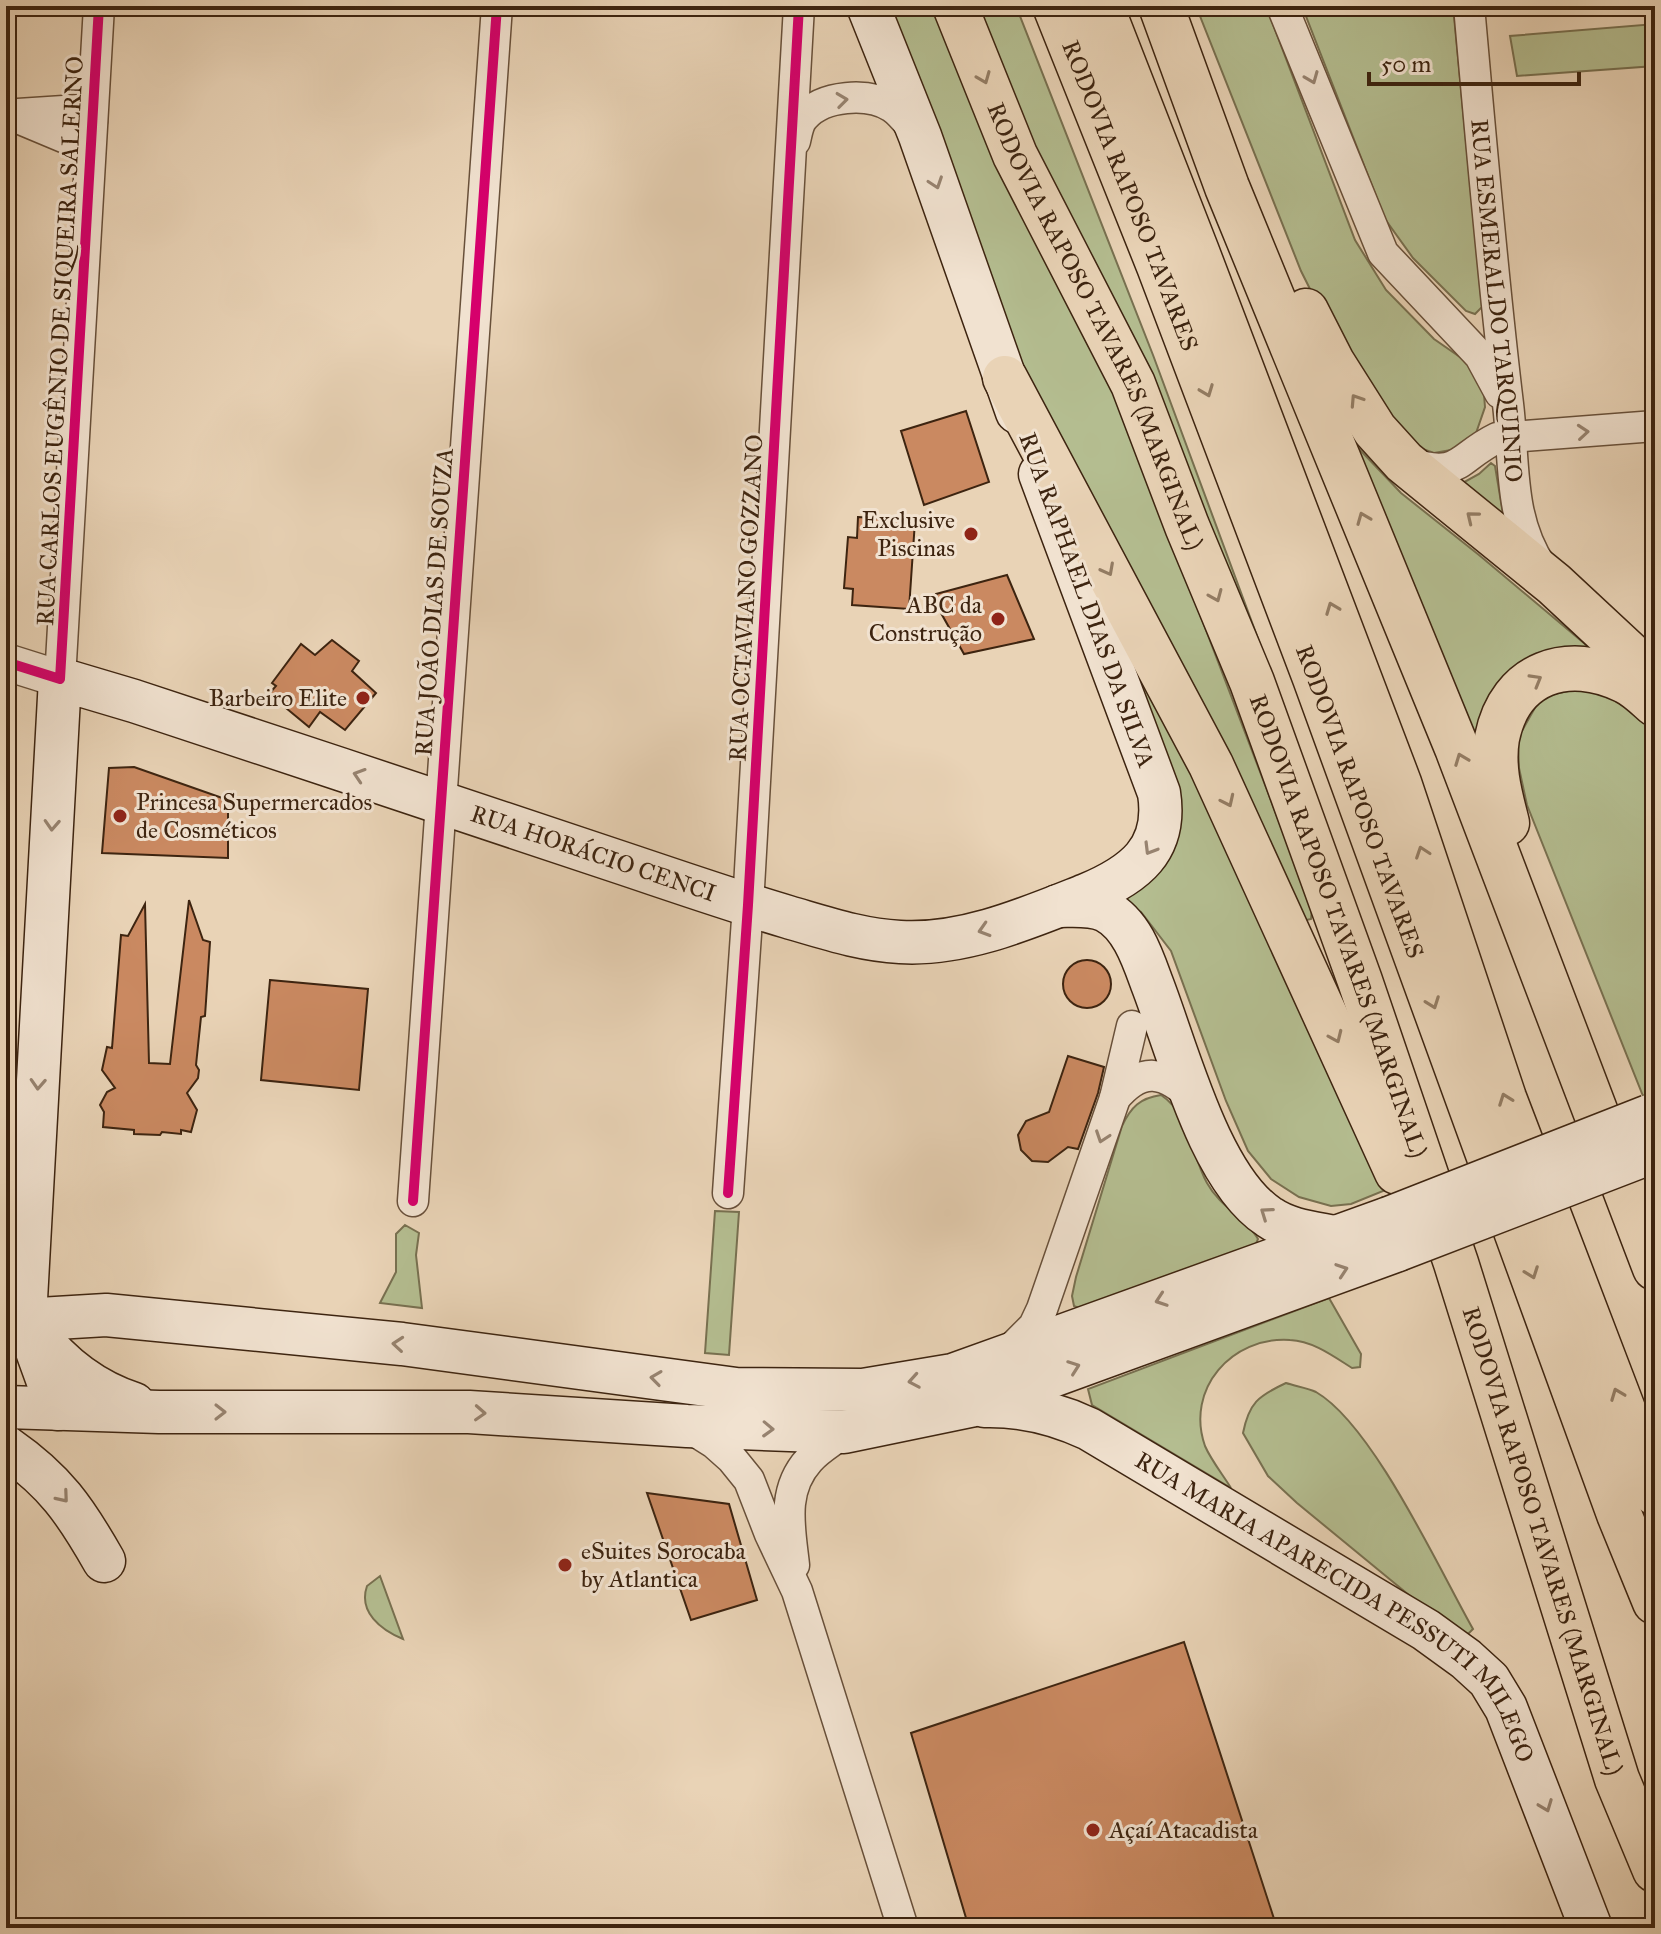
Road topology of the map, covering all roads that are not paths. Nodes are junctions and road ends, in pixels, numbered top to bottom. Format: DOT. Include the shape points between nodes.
graph roads {
  1 [pos="99,6"];
  2 [pos="497,6"];
  3 [pos="799,6"];
  4 [pos="868,6"];
  5 [pos="955,6"];
  6 [pos="1055,6"];
  7 [pos="1101,6"];
  8 [pos="1161,6"];
  9 [pos="1168,6"];
  10 [pos="1282,6"];
  11 [pos="1469,6"];
  12 [pos="9,114"];
  13 [pos="91,127"];
  14 [pos="920,136"];
  15 [pos="793,150"];
  16 [pos="1497,316"];
  17 [pos="1444,320"];
  18 [pos="1005,378"];
  19 [pos="1655,426"];
  20 [pos="1512,437"];
  21 [pos="1404,462"];
  22 [pos="1554,584"];
  23 [pos="6,662"];
  24 [pos="1655,678"];
  25 [pos="60,679"];
  26 [pos="134,701"];
  27 [pos="1655,704"];
  28 [pos="56,747"];
  29 [pos="439,801"];
  30 [pos="748,905"];
  31 [pos="1058,906"];
  32 [pos="1558,1015"];
  33 [pos="1132,1026"];
  34 [pos="1134,1068"];
  35 [pos="1585,1087"];
  36 [pos="1193,1098"];
  37 [pos="1653,1127"];
  38 [pos="728,1193"];
  39 [pos="413,1201"];
  40 [pos="1394,1234"];
  41 [pos="1655,1235"];
  42 [pos="1339,1238"];
  43 [pos="1655,1268"];
  44 [pos="1238,1290"];
  45 [pos="15,1319"];
  46 [pos="1005,1354"];
  47 [pos="1497,1398"];
  48 [pos="970,1406"];
  49 [pos="6,1407"];
  50 [pos="58,1409"];
  51 [pos="159,1412"];
  52 [pos="687,1426"];
  53 [pos="844,1432"];
  54 [pos="6,1447"];
  55 [pos="1637,1503"];
  56 [pos="104,1561"];
  57 [pos="797,1591"];
  58 [pos="1655,1602"];
  59 [pos="1655,1636"];
  60 [pos="1655,1870"];
  61 [pos="903,1928"];
  62 [pos="1591,1928"];
  1 -- 13 [label="street, RUA CARLOS EUGÊNIO DE SIQUEIRA SALERNO"];
  2 -- 29 [label="street, RUA JOÃO DIAS DE SOUZA"];
  3 -- 15 [label="street, RUA OCTAVIANO GOZZANO"];
  4 -- 14 [label="main road, RUA RAPHAEL DIAS DA SILVA"];
  5 -- 47 [label="highway, RODOVIA RAPOSO TAVARES (MARGINAL), one-way" via="1015,155 1133,384 1252,682 1360,981"];
  6 -- 55 [label="highway, RODOVIA RAPOSO TAVARES, one-way"];
  55 -- 7 [label="highway, RODOVIA RAPOSO TAVARES, one-way" via="1399,783"];
  32 -- 8 [label="highway, one-way" via="1457,748 1227,187"];
  21 -- 9 [label="highway, one-way" via="1375,430 1317,334"];
  10 -- 17 [label="street, one-way" via="1383,253"];
  11 -- 16 [label="street, RUA ESMERALDO TARQUINIO"];
  12 -- 13 [label="street" via="68,139"];
  13 -- 25 [label="street, RUA CARLOS EUGÊNIO DE SIQUEIRA SALERNO"];
  15 -- 14 [label="street, RUA OCTAVIANO GOZZANO, one-way" via="801,120 829,102 849,98 890,106"];
  14 -- 18 [label="main road, RUA RAPHAEL DIAS DA SILVA, one-way"];
  15 -- 30 [label="street, RUA OCTAVIANO GOZZANO"];
  16 -- 17 [label="street" via="1491,335 1482,338"];
  16 -- 20 [label="street, RUA ESMERALDO TARQUINIO"];
  17 -- 20 [label="street" via="1480,356 1500,392"];
  18 -- 31 [label="main road, RUA RAPHAEL DIAS DA SILVA, one-way" via="1161,808 1156,839 1135,869"];
  18 -- 47 [label="highway, one-way" via="1211,765"];
  20 -- 19 [label="street, one-way"];
  20 -- 21 [label="street" via="1486,443 1465,462 1443,470"];
  20 -- 22 [label="street, RUA ESMERALDO TARQUINIO" via="1516,510 1535,558"];
  22 -- 21 [label="highway, one-way"];
  22 -- 24 [label="highway"];
  23 -- 25 [label="street, RUA HORÁCIO CENCI"];
  25 -- 26 [label="main road, RUA HORÁCIO CENCI"];
  25 -- 28 [label="main road, RUA CARLOS EUGÊNIO DE SIQUEIRA SALERNO"];
  26 -- 28 [label="main road, RUA HORÁCIO CENCI" via="87,707 70,722"];
  29 -- 26 [label="main road, RUA HORÁCIO CENCI, one-way"];
  32 -- 27 [label="highway, one-way" via="1497,786 1501,725 1515,694 1540,676 1567,669 1595,670 1628,682"];
  28 -- 45 [label="main road, RUA CARLOS EUGÊNIO DE SIQUEIRA SALERNO, one-way"];
  29 -- 30 [label="main road, RUA HORÁCIO CENCI"];
  29 -- 39 [label="street, RUA JOÃO DIAS DE SOUZA"];
  31 -- 30 [label="main road, RUA HORÁCIO CENCI, one-way" via="947,941 902,942 858,938"];
  30 -- 38 [label="street, RUA OCTAVIANO GOZZANO"];
  31 -- 36 [label="main road" via="1108,912 1131,936"];
  32 -- 35 [label="highway"];
  33 -- 34 [label="street"];
  34 -- 36 [label="street" via="1176,1082"];
  34 -- 46 [label="street, one-way" via="1115,1098 1042,1309 1029,1332"];
  35 -- 41 [label="highway"];
  35 -- 43 [label="highway"];
  42 -- 36 [label="main road, one-way" via="1298,1230 1271,1219 1248,1201"];
  37 -- 40 [label="main road, bridge"];
  40 -- 42 [label="main road"];
  44 -- 40 [label="main road, one-way"];
  42 -- 44 [label="main road"];
  44 -- 46 [label="main road, one-way"];
  48 -- 44 [label="main road, one-way"];
  46 -- 45 [label="main road, one-way" via="953,1375 863,1390 736,1389 402,1344 106,1315"];
  45 -- 50 [label="main road"];
  45 -- 51 [label="main road" via="108,1396"];
  47 -- 60 [label="highway, RODOVIA RAPOSO TAVARES (MARGINAL)" via="1612,1765"];
  48 -- 53 [label="main road"];
  48 -- 62 [label="main road, RUA MARIA APARECIDA PESSUTI MILEGO, one-way" via="1037,1410 1089,1429 1402,1615 1466,1659 1489,1680 1506,1708"];
  49 -- 50 [label="main road"];
  50 -- 51 [label="main road"];
  51 -- 52 [label="main road, one-way" via="469,1412"];
  52 -- 53 [label="main road, one-way"];
  52 -- 57 [label="street" via="714,1443 749,1480"];
  53 -- 57 [label="street" via="809,1460 792,1486 788,1511"];
  54 -- 56 [label="main road, one-way" via="51,1483 77,1513"];
  55 -- 58 [label="highway, RODOVIA RAPOSO TAVARES"];
  55 -- 59 [label="highway"];
  57 -- 61 [label="street"];
}
